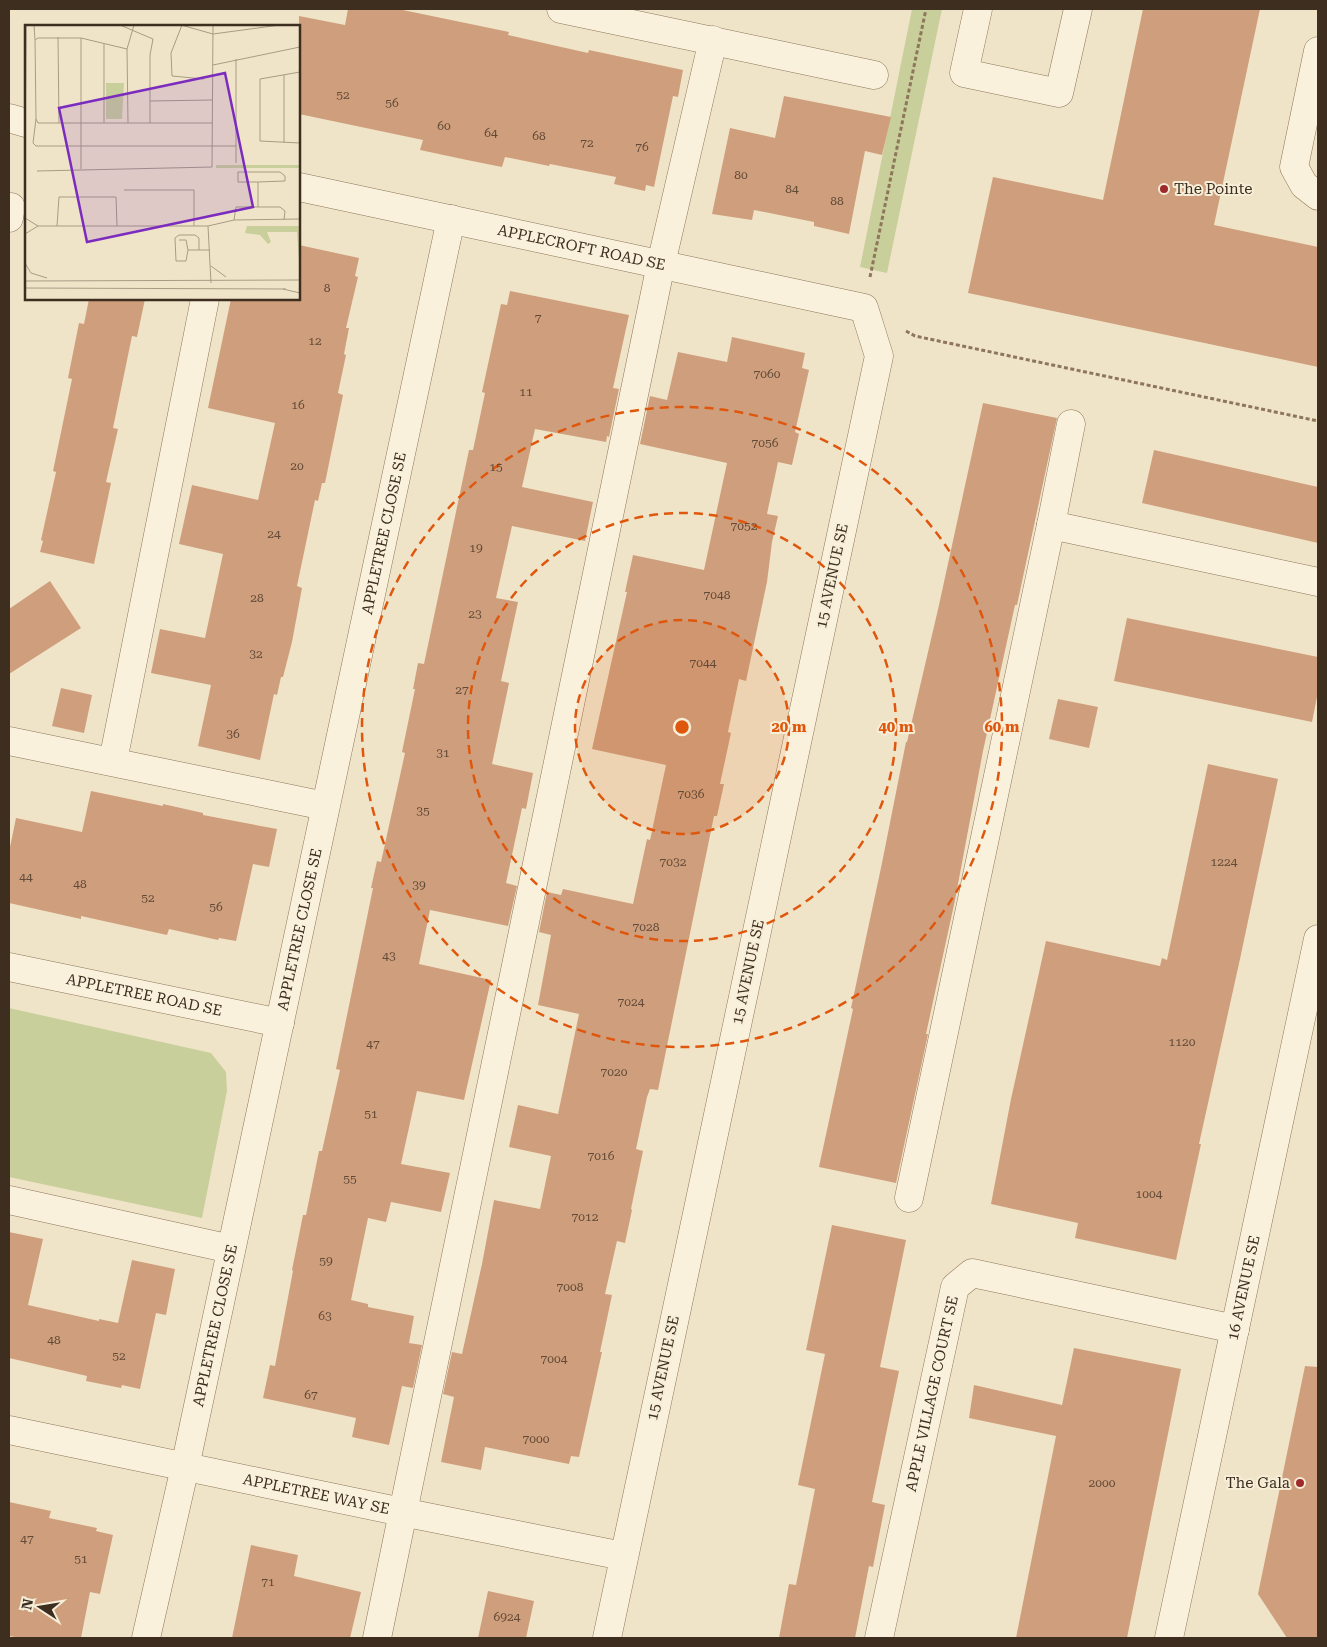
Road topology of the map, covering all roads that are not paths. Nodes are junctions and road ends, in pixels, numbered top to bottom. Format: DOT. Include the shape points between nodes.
graph roads {
  1 [pos="561,9"];
  2 [pos="978,9"];
  3 [pos="1078,9"];
  4 [pos="713,40"];
  5 [pos="1318,51"];
  6 [pos="874,75"];
  7 [pos="9,118"];
  8 [pos="25,123"];
  9 [pos="300,186"];
  10 [pos="1318,196"];
  11 [pos="451,220"];
  12 [pos="661,264"];
  13 [pos="205,300"];
  14 [pos="864,308"];
  15 [pos="1070,424"];
  16 [pos="1051,525"];
  17 [pos="1318,582"];
  18 [pos="9,741"];
  19 [pos="112,761"];
  20 [pos="325,806"];
  21 [pos="1318,939"];
  22 [pos="9,967"];
  23 [pos="280,1023"];
  24 [pos="909,1198"];
  25 [pos="9,1200"];
  26 [pos="231,1249"];
  27 [pos="1235,1329"];
  28 [pos="9,1430"];
  29 [pos="185,1467"];
  30 [pos="402,1512"];
  31 [pos="623,1556"];
  32 [pos="146,1638"];
  33 [pos="377,1638"];
  34 [pos="607,1638"];
  35 [pos="879,1638"];
  36 [pos="1169,1638"];
  1 -- 4 [label="street"];
  2 -- 3 [label="street" via="964,73 1059,93"];
  4 -- 6 [label="street"];
  4 -- 12 [label="street"];
  5 -- 10 [label="street" via="1294,167 1304,185"];
  7 -- 8 [label="street"];
  9 -- 11 [label="street, APPLECROFT ROAD SE"];
  11 -- 12 [label="street, APPLECROFT ROAD SE"];
  11 -- 20 [label="street, APPLETREE CLOSE SE"];
  12 -- 14 [label="street, APPLECROFT ROAD SE"];
  12 -- 30 [label="street"];
  13 -- 19 [label="street"];
  14 -- 31 [label="street, 15 AVENUE SE" via="879,356"];
  15 -- 16 [label="street"];
  16 -- 17 [label="street"];
  16 -- 24 [label="street"];
  18 -- 19 [label="street"];
  19 -- 20 [label="street"];
  20 -- 23 [label="street, APPLETREE CLOSE SE"];
  21 -- 27 [label="street, 16 AVENUE SE"];
  22 -- 23 [label="street, APPLETREE ROAD SE"];
  23 -- 26 [label="street, APPLETREE CLOSE SE"];
  25 -- 26 [label="street"];
  26 -- 29 [label="street, APPLETREE CLOSE SE"];
  27 -- 35 [label="street, APPLE VILLAGE COURT SE" via="972,1274 955,1287"];
  27 -- 36 [label="street, 16 AVENUE SE"];
  28 -- 29 [label="street, APPLETREE WAY SE"];
  29 -- 30 [label="street, APPLETREE WAY SE"];
  29 -- 32 [label="street, APPLETREE CLOSE SE"];
  30 -- 31 [label="street, APPLETREE WAY SE"];
  30 -- 33 [label="street"];
  31 -- 34 [label="street, 15 AVENUE SE"];
}
